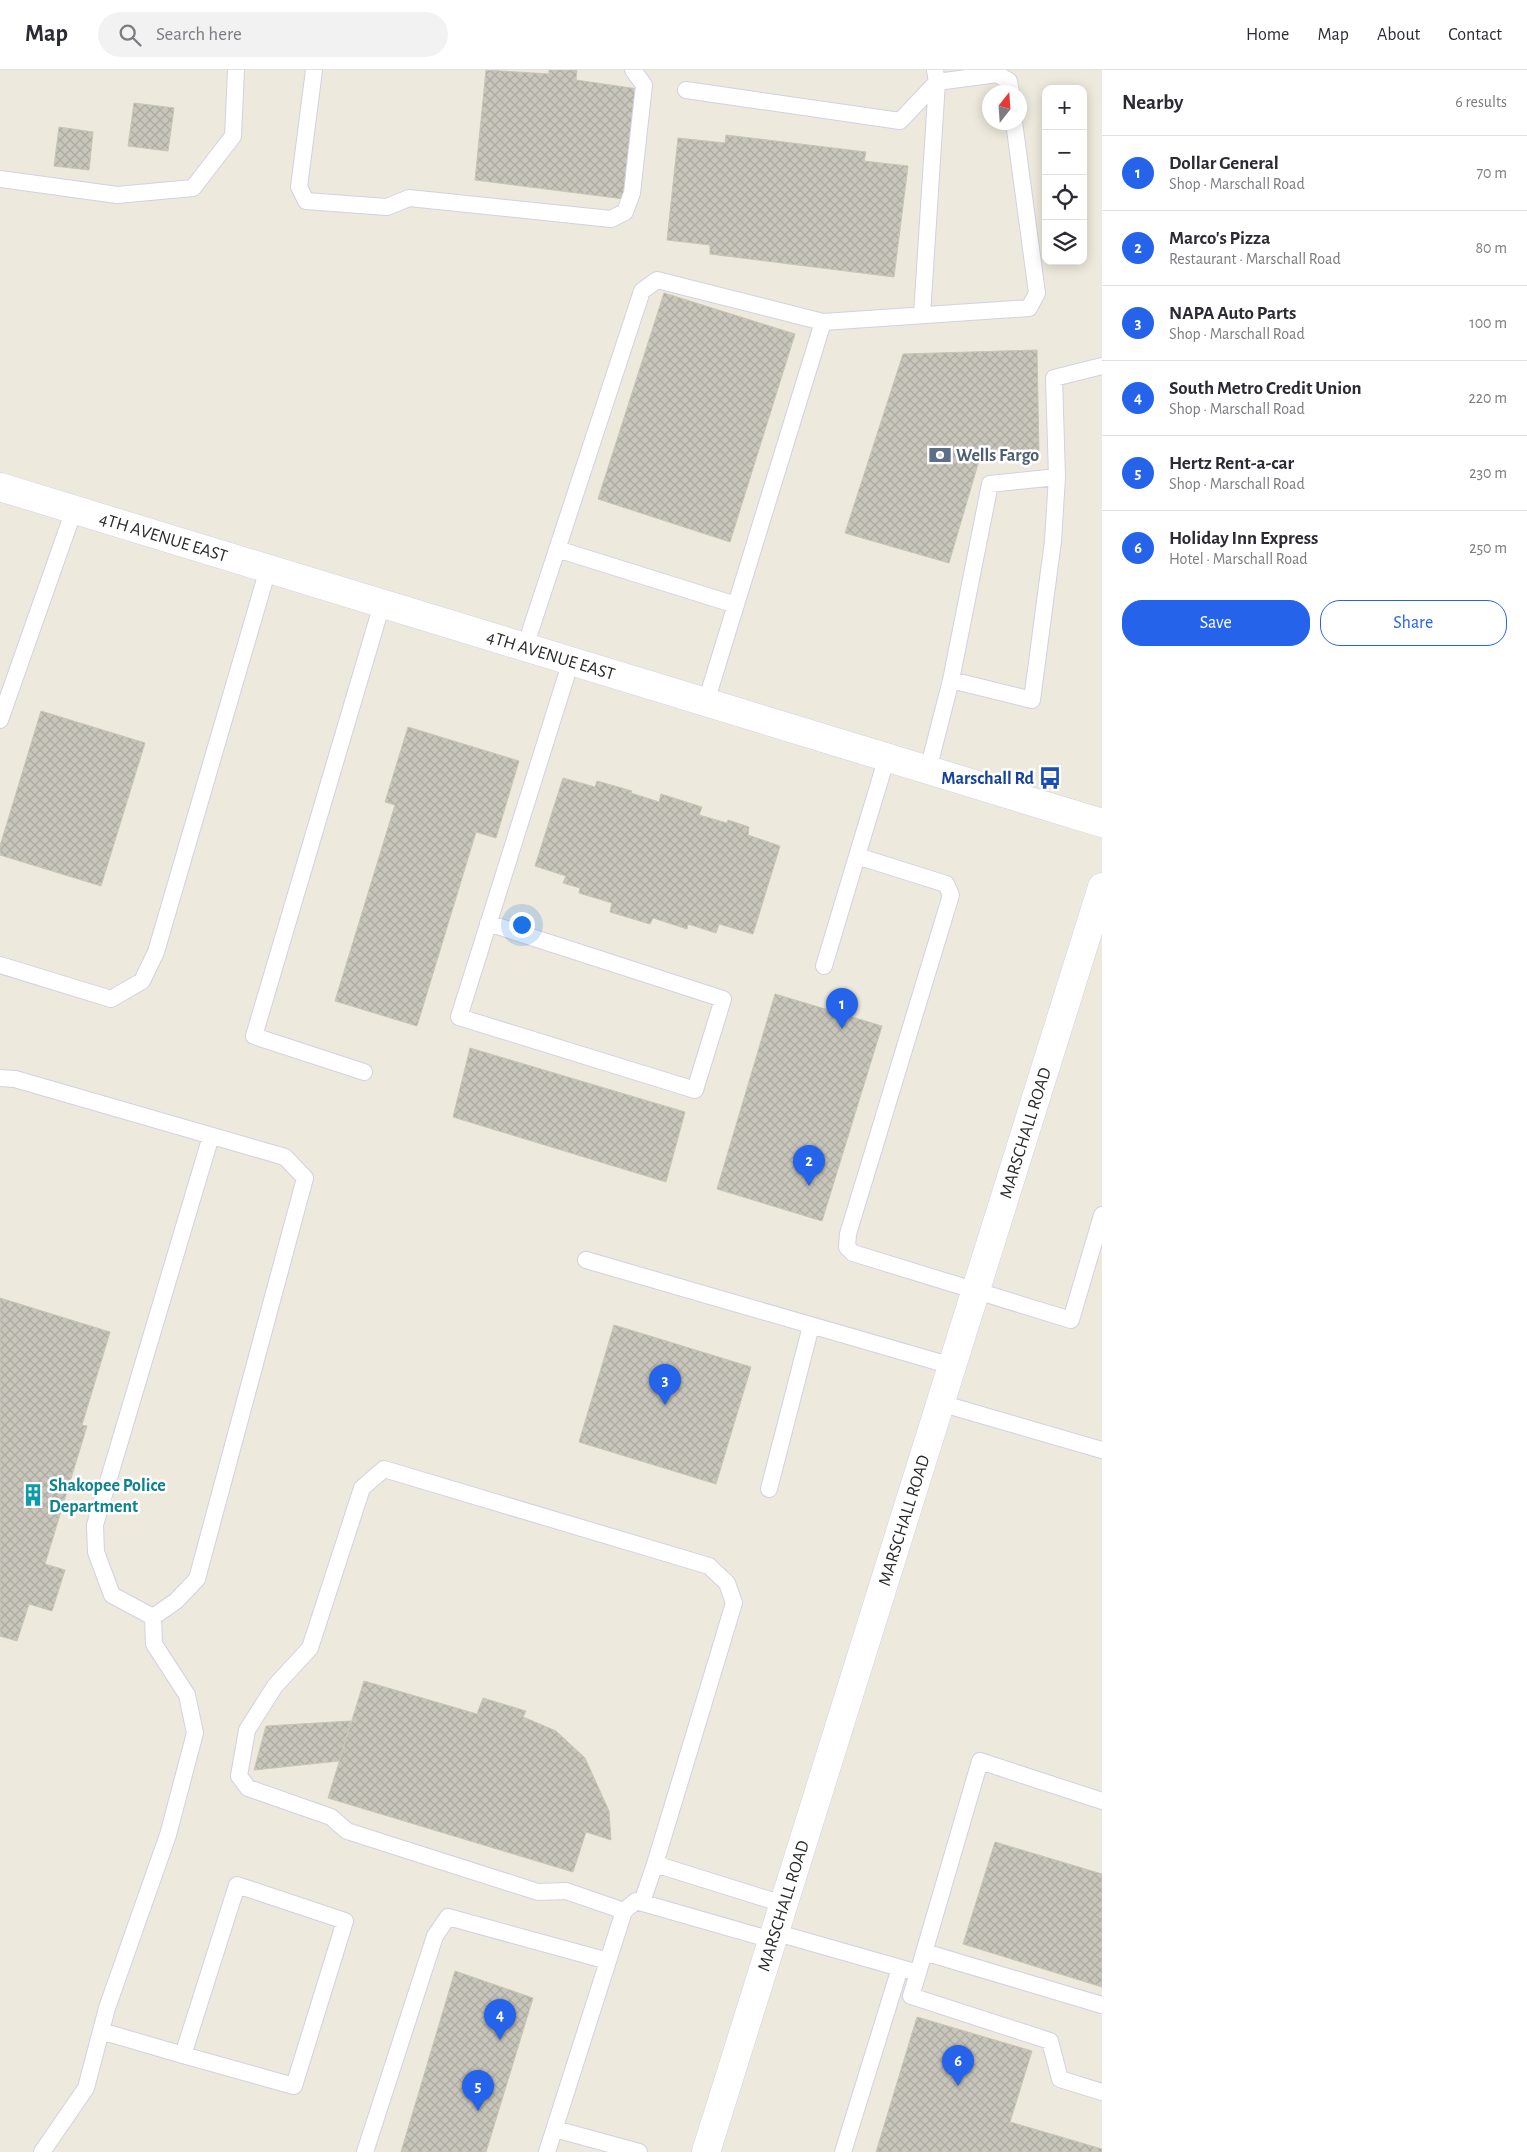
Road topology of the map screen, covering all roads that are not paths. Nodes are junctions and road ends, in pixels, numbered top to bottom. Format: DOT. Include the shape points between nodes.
graph roads {
  1 [pos="236,70"];
  2 [pos="314,70"];
  3 [pos="633,70"];
  4 [pos="936,76"];
  5 [pos="1009,85"];
  6 [pos="686,90"];
  7 [pos="1015,130"];
  8 [pos="0,179"];
  9 [pos="922,315"];
  10 [pos="823,322"];
  11 [pos="1102,366"];
  12 [pos="1057,477"];
  13 [pos="0,487"];
  14 [pos="74,510"];
  15 [pos="557,550"];
  16 [pos="268,569"];
  17 [pos="382,604"];
  18 [pos="736,605"];
  19 [pos="525,647"];
  20 [pos="571,661"];
  21 [pos="951,680"];
  22 [pos="706,702"];
  23 [pos="0,720"];
  24 [pos="887,758"];
  25 [pos="928,770"];
  26 [pos="1102,823"];
  27 [pos="856,856"];
  28 [pos="1102,887"];
  29 [pos="488,923"];
  30 [pos="0,965"];
  31 [pos="824,966"];
  32 [pos="364,1072"];
  33 [pos="0,1078"];
  34 [pos="211,1136"];
  35 [pos="1102,1215"];
  36 [pos="586,1260"];
  37 [pos="976,1290"];
  38 [pos="811,1326"];
  39 [pos="952,1366"];
  40 [pos="940,1403"];
  41 [pos="1102,1450"];
  42 [pos="769,1490"];
  43 [pos="153,1617"];
  44 [pos="1102,1801"];
  45 [pos="654,1864"];
  46 [pos="642,1902"];
  47 [pos="784,1904"];
  48 [pos="624,1911"];
  49 [pos="773,1936"];
  50 [pos="924,1952"];
  51 [pos="608,1962"];
  52 [pos="900,1968"];
  53 [pos="918,1973"];
  54 [pos="1102,2005"];
  55 [pos="101,2031"];
  56 [pos="183,2055"];
  57 [pos="1102,2092"];
  58 [pos="555,2129"];
  59 [pos="42,2152"];
  60 [pos="365,2152"];
  61 [pos="547,2152"];
  62 [pos="639,2152"];
  63 [pos="706,2152"];
  64 [pos="843,2152"];
  1 -- 8 [label="lane" via="233,136 192,188 117,195"];
  2 -- 3 [label="lane" via="299,187 306,201 387,207 409,198 611,219 625,212 632,193 644,85"];
  4 -- 5 [label="lane" via="997,74 1009,81"];
  4 -- 6 [label="lane" via="900,121"];
  4 -- 9 [label="lane"];
  7 -- 9 [label="lane" via="1037,293 1029,308"];
  9 -- 10 [label="lane"];
  10 -- 15 [label="lane" via="657,280 642,291"];
  10 -- 18 [label="lane"];
  11 -- 12 [label="lane" via="1054,378"];
  12 -- 21 [label="lane" via="990,484"];
  12 -- 21 [label="lane" via="1053,541 1032,700"];
  13 -- 14 [label="main road, 4TH AVENUE EAST"];
  14 -- 16 [label="main road, 4TH AVENUE EAST"];
  14 -- 23 [label="lane"];
  15 -- 18 [label="lane"];
  15 -- 19 [label="lane"];
  16 -- 17 [label="main road, 4TH AVENUE EAST"];
  16 -- 30 [label="lane" via="156,952 142,982 111,999"];
  17 -- 19 [label="main road, 4TH AVENUE EAST"];
  17 -- 32 [label="lane" via="254,1036"];
  18 -- 22 [label="lane"];
  19 -- 20 [label="main road, 4TH AVENUE EAST"];
  20 -- 22 [label="main road, 4TH AVENUE EAST"];
  20 -- 29 [label="lane"];
  21 -- 25 [label="lane"];
  22 -- 24 [label="main road, 4TH AVENUE EAST"];
  24 -- 25 [label="main road, 4TH AVENUE EAST"];
  24 -- 27 [label="lane"];
  25 -- 26 [label="main road, 4TH AVENUE EAST"];
  27 -- 31 [label="lane"];
  27 -- 37 [label="lane" via="946,884 951,895 848,1234 847,1247 853,1253"];
  28 -- 37 [label="main road, MARSCHALL ROAD"];
  29 -- 29 [label="lane" via="459,1017 695,1090 723,999"];
  33 -- 34 [label="lane" via="15,1079"];
  34 -- 43 [label="lane" via="95,1525 96,1552 112,1594"];
  34 -- 43 [label="lane" via="285,1157 305,1178 197,1579"];
  35 -- 37 [label="lane" via="1071,1320"];
  36 -- 38 [label="lane"];
  37 -- 39 [label="main road, MARSCHALL ROAD"];
  38 -- 39 [label="lane"];
  38 -- 42 [label="lane"];
  39 -- 40 [label="main road, MARSCHALL ROAD"];
  40 -- 41 [label="lane"];
  40 -- 47 [label="main road, MARSCHALL ROAD"];
  43 -- 55 [label="lane" via="154,1644 187,1694 195,1733 168,1835"];
  44 -- 50 [label="lane" via="980,1761"];
  45 -- 46 [label="lane"];
  45 -- 47 [label="lane"];
  45 -- 48 [label="lane" via="734,1603 727,1583 709,1566 384,1469 362,1488 310,1648 275,1686 247,1730 239,1776 248,1788 331,1817 348,1831 538,1892 566,1891"];
  46 -- 48 [label="lane" via="636,1901"];
  46 -- 49 [label="lane"];
  47 -- 49 [label="main road, MARSCHALL ROAD"];
  48 -- 51 [label="lane"];
  49 -- 52 [label="lane"];
  49 -- 63 [label="main road, MARSCHALL ROAD"];
  50 -- 53 [label="lane"];
  50 -- 54 [label="lane"];
  51 -- 58 [label="lane"];
  51 -- 60 [label="lane" via="448,1917 435,1936"];
  52 -- 53 [label="lane"];
  52 -- 64 [label="lane"];
  53 -- 57 [label="lane" via="911,1996 1050,2041 1060,2079"];
  55 -- 56 [label="lane"];
  55 -- 59 [label="lane" via="86,2088"];
  56 -- 56 [label="lane" via="237,1885 345,1921 294,2086"];
  58 -- 61 [label="lane"];
  58 -- 62 [label="lane"];
}
